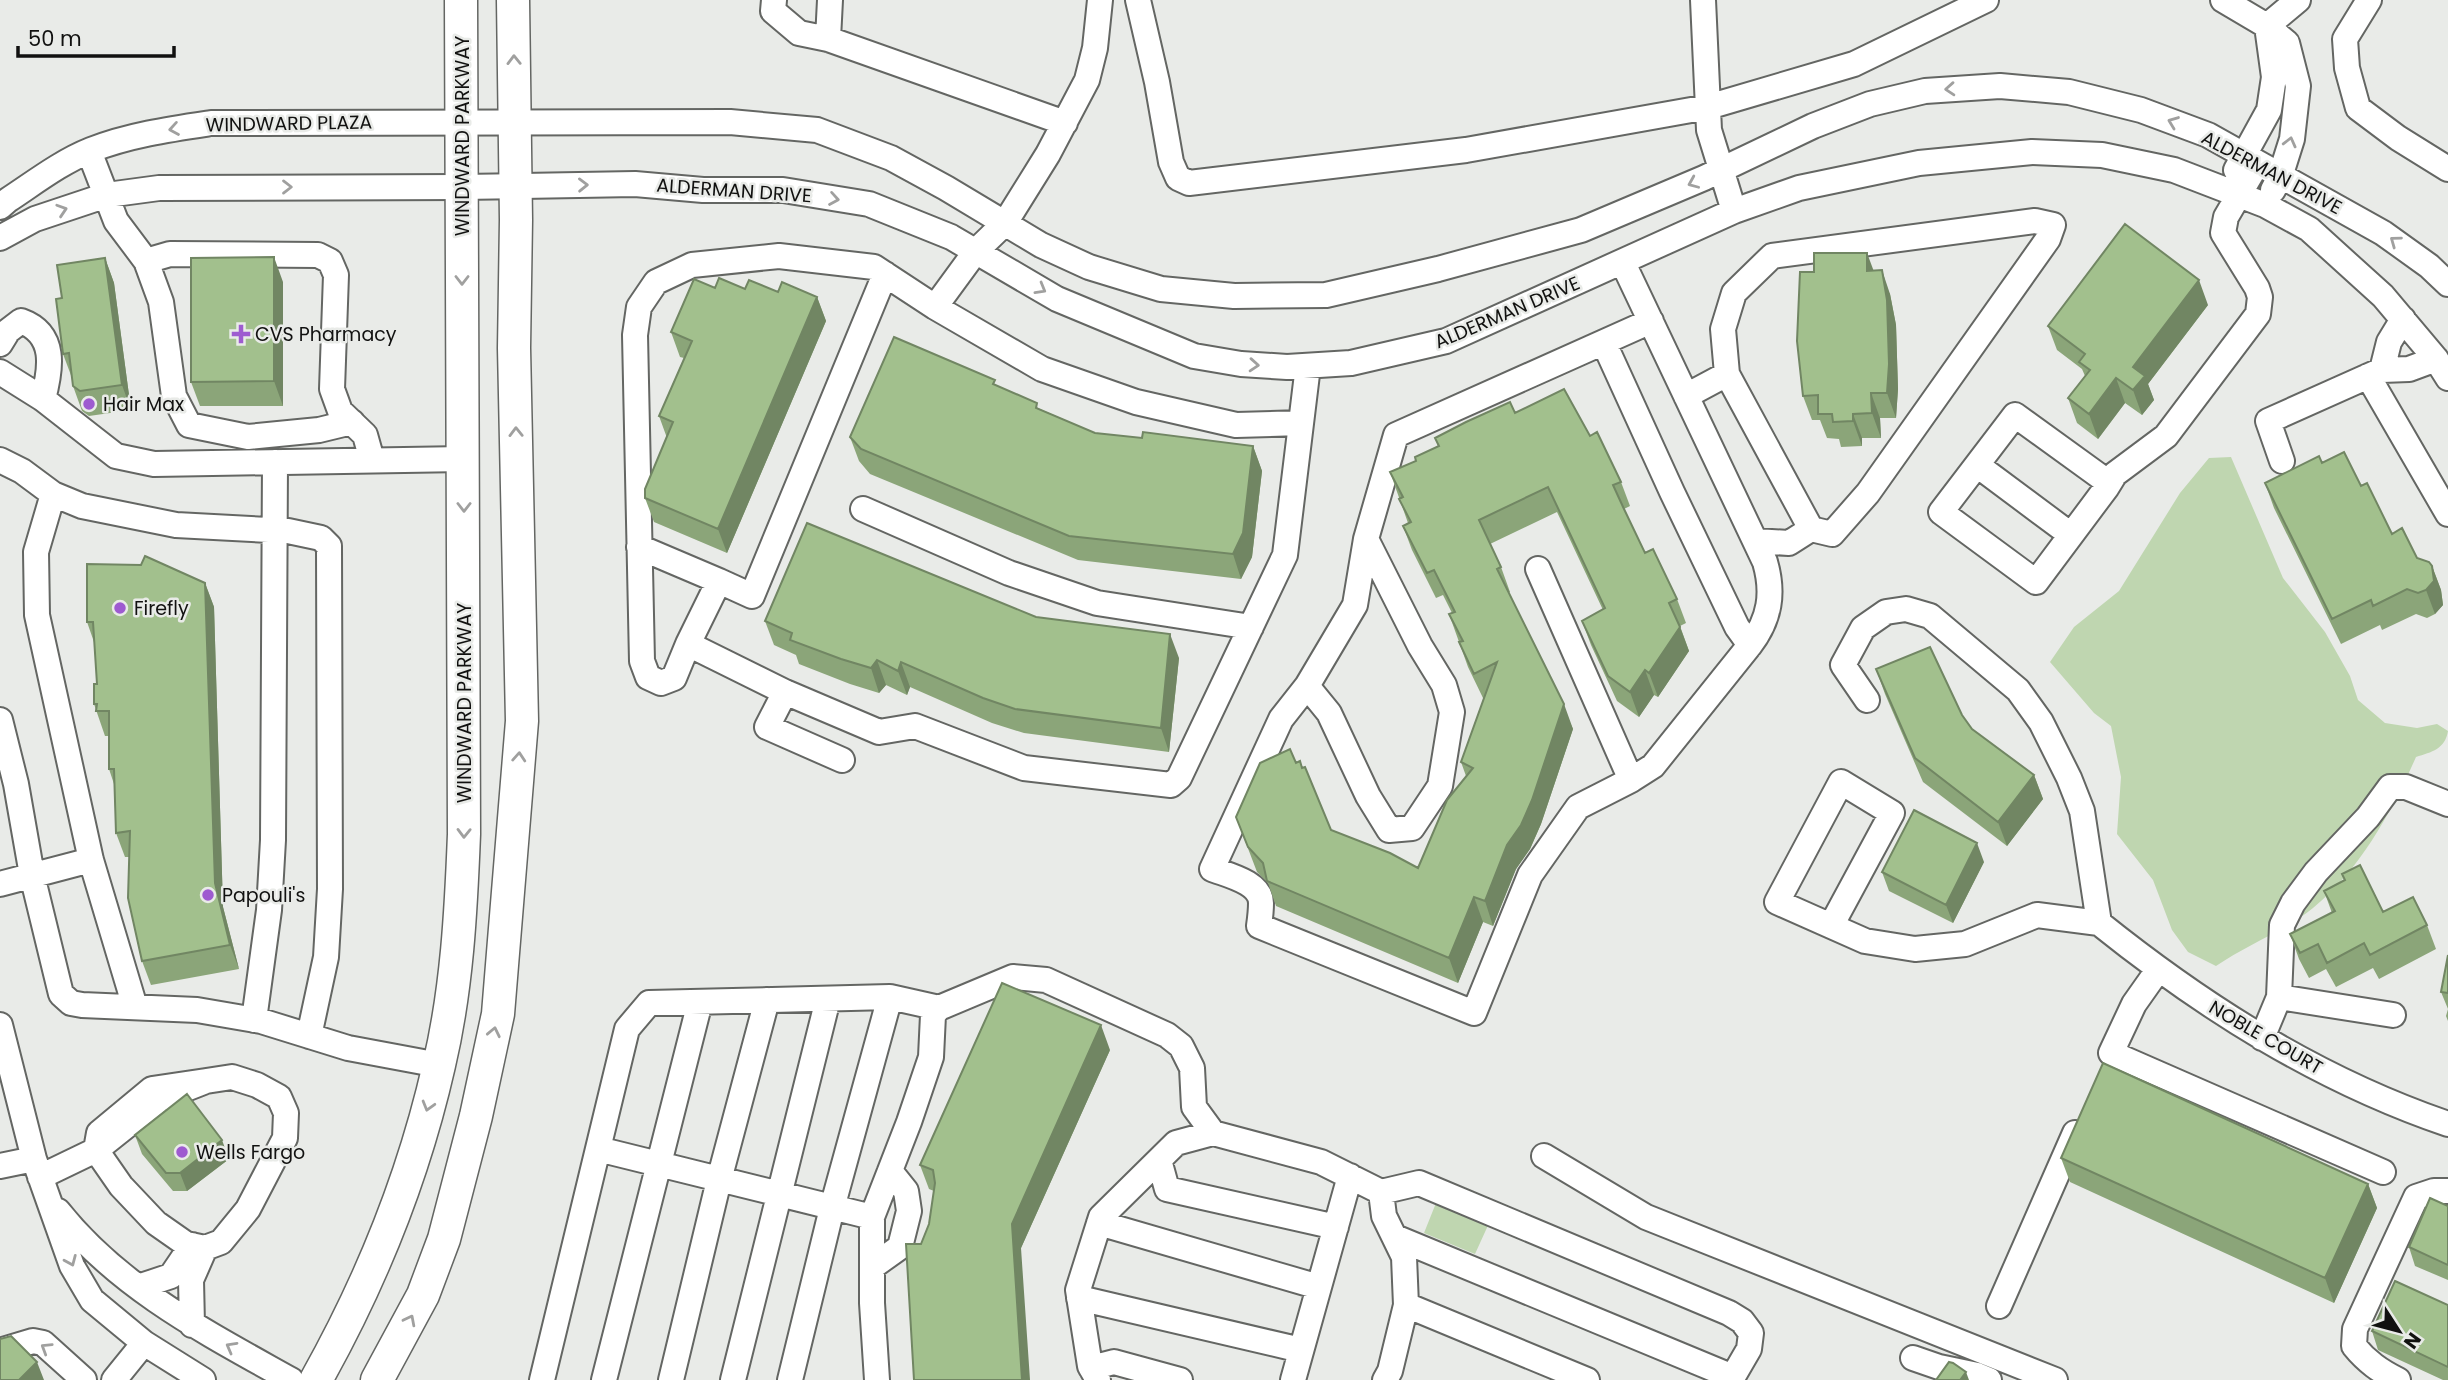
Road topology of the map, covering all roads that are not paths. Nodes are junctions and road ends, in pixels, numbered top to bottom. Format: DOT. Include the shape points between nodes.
graph roads {
  1 [pos="461,0"];
  2 [pos="513,0"];
  3 [pos="774,0"];
  4 [pos="830,0"];
  5 [pos="1100,0"];
  6 [pos="1138,0"];
  7 [pos="1703,0"];
  8 [pos="1986,0"];
  9 [pos="2223,0"];
  10 [pos="2298,0"];
  11 [pos="2369,0"];
  12 [pos="2267,26"];
  13 [pos="828,39"];
  14 [pos="1708,107"];
  15 [pos="463,121"];
  16 [pos="515,121"];
  17 [pos="1065,123"];
  18 [pos="89,151"];
  19 [pos="2250,160"];
  20 [pos="2448,169"];
  21 [pos="1721,171"];
  22 [pos="2280,177"];
  23 [pos="515,186"];
  24 [pos="462,187"];
  25 [pos="2232,192"];
  26 [pos="107,195"];
  27 [pos="2265,205"];
  28 [pos="0,207"];
  29 [pos="1734,211"];
  30 [pos="1005,223"];
  31 [pos="0,238"];
  32 [pos="976,251"];
  33 [pos="146,261"];
  34 [pos="1623,263"];
  35 [pos="885,274"];
  36 [pos="2448,284"];
  37 [pos="935,307"];
  38 [pos="2403,320"];
  39 [pos="1651,321"];
  40 [pos="1604,343"];
  41 [pos="0,344"];
  42 [pos="1308,366"];
  43 [pos="2442,369"];
  44 [pos="0,372"];
  45 [pos="2375,373"];
  46 [pos="1727,374"];
  47 [pos="1686,396"];
  48 [pos="43,399"];
  49 [pos="352,422"];
  50 [pos="1301,423"];
  51 [pos="464,459"];
  52 [pos="0,460"];
  53 [pos="372,460"];
  54 [pos="2282,461"];
  55 [pos="275,462"];
  56 [pos="1976,465"];
  57 [pos="2109,483"];
  58 [pos="52,494"];
  59 [pos="863,509"];
  60 [pos="2448,513"];
  61 [pos="1811,529"];
  62 [pos="275,530"];
  63 [pos="2071,535"];
  64 [pos="1366,539"];
  65 [pos="1755,541"];
  66 [pos="639,547"];
  67 [pos="1538,569"];
  68 [pos="719,581"];
  69 [pos="1251,627"];
  70 [pos="688,643"];
  71 [pos="1750,645"];
  72 [pos="1307,687"];
  73 [pos="785,692"];
  74 [pos="1867,700"];
  75 [pos="0,720"];
  76 [pos="842,760"];
  77 [pos="1632,780"];
  78 [pos="2448,804"];
  79 [pos="91,860"];
  80 [pos="32,876"];
  81 [pos="0,884"];
  82 [pos="2099,923"];
  83 [pos="1831,926"];
  84 [pos="2158,970"];
  85 [pos="890,997"];
  86 [pos="2279,997"];
  87 [pos="828,999"];
  88 [pos="767,1000"];
  89 [pos="700,1002"];
  90 [pos="135,1007"];
  91 [pos="939,1008"];
  92 [pos="2393,1015"];
  93 [pos="254,1020"];
  94 [pos="0,1025"];
  95 [pos="309,1036"];
  96 [pos="2262,1038"];
  97 [pos="2111,1053"];
  98 [pos="439,1065"];
  99 [pos="2100,1078"];
  100 [pos="206,1081"];
  101 [pos="2083,1116"];
  102 [pos="2448,1124"];
  103 [pos="1213,1133"];
  104 [pos="598,1149"];
  105 [pos="100,1150"];
  106 [pos="1544,1156"];
  107 [pos="1160,1160"];
  108 [pos="658,1164"];
  109 [pos="0,1166"];
  110 [pos="890,1171"];
  111 [pos="2383,1172"];
  112 [pos="1350,1176"];
  113 [pos="40,1177"];
  114 [pos="719,1180"];
  115 [pos="2448,1191"];
  116 [pos="1381,1192"];
  117 [pos="780,1195"];
  118 [pos="832,1208"];
  119 [pos="872,1217"];
  120 [pos="1099,1223"];
  121 [pos="1336,1227"];
  122 [pos="1395,1237"];
  123 [pos="199,1246"];
  124 [pos="872,1267"];
  125 [pos="138,1287"];
  126 [pos="1319,1287"];
  127 [pos="1079,1298"];
  128 [pos="1406,1305"];
  129 [pos="1999,1306"];
  130 [pos="192,1325"];
  131 [pos="144,1343"];
  132 [pos="1301,1350"];
  133 [pos="0,1353"];
  134 [pos="1913,1358"];
  135 [pos="1095,1374"];
  136 [pos="1395,1377"];
  137 [pos="1732,1379"];
  138 [pos="84,1380"];
  139 [pos="114,1380"];
  140 [pos="203,1380"];
  141 [pos="291,1380"];
  142 [pos="316,1380"];
  143 [pos="377,1380"];
  144 [pos="542,1380"];
  145 [pos="604,1380"];
  146 [pos="671,1380"];
  147 [pos="733,1380"];
  148 [pos="790,1380"];
  149 [pos="877,1380"];
  150 [pos="1180,1380"];
  151 [pos="1293,1380"];
  152 [pos="1587,1380"];
  153 [pos="1989,1380"];
  154 [pos="2055,1380"];
  155 [pos="2398,1380"];
  1 -- 15 [label="main road, WINDWARD PARKWAY"];
  16 -- 2 [label="main road, one-way"];
  3 -- 13 [label="street" via="773,11 799,33"];
  4 -- 13 [label="street"];
  5 -- 17 [label="street" via="1087,80"];
  6 -- 14 [label="street" via="1171,162 1178,178 1189,183 1466,150"];
  7 -- 14 [label="street"];
  8 -- 14 [label="street" via="1854,64"];
  9 -- 12 [label="street"];
  10 -- 12 [label="street"];
  11 -- 20 [label="street" via="2345,39 2358,108"];
  12 -- 19 [label="street" via="2274,77 2269,110"];
  22 -- 12 [label="street, one-way" via="2292,139 2298,86 2287,43"];
  13 -- 17 [label="street"];
  14 -- 21 [label="street" via="1709,130"];
  15 -- 16 [label="street, WINDWARD PLAZA"];
  15 -- 18 [label="street, WINDWARD PLAZA, one-way" via="211,122"];
  15 -- 24 [label="main road, WINDWARD PARKWAY"];
  16 -- 23 [label="main road"];
  16 -- 30 [label="street, ALDERMAN DRIVE" via="730,122 817,130 891,158"];
  17 -- 30 [label="street"];
  18 -- 26 [label="street"];
  18 -- 28 [label="street, WINDWARD PLAZA"];
  19 -- 21 [label="street, ALDERMAN DRIVE, one-way" via="2208,135 2141,110 2068,92 2000,86 1925,91 1870,104"];
  19 -- 22 [label="street, ALDERMAN DRIVE"];
  19 -- 25 [label="street"];
  21 -- 29 [label="street"];
  21 -- 30 [label="street, ALDERMAN DRIVE, one-way" via="1581,230 1326,295 1234,296 1161,289 1089,267"];
  22 -- 27 [label="street"];
  36 -- 22 [label="street, ALDERMAN DRIVE, one-way" via="2383,233"];
  23 -- 24 [label="street, ALDERMAN DRIVE"];
  23 -- 32 [label="street, ALDERMAN DRIVE, one-way" via="635,184 783,190 869,204"];
  143 -- 23 [label="main road, one-way" via="423,1295 444,1238 498,1014 522,721"];
  26 -- 24 [label="street, one-way" via="159,188"];
  24 -- 51 [label="main road, WINDWARD PARKWAY, one-way"];
  25 -- 27 [label="street, ALDERMAN DRIVE"];
  25 -- 29 [label="street, ALDERMAN DRIVE" via="2174,170 2102,155 2032,152 1919,163 1800,188"];
  25 -- 57 [label="street" via="2223,233 2257,288 2258,314 2166,436"];
  31 -- 26 [label="street, one-way" via="35,219"];
  26 -- 33 [label="street" via="116,221"];
  27 -- 38 [label="street, ALDERMAN DRIVE" via="2309,229"];
  29 -- 34 [label="street, ALDERMAN DRIVE"];
  30 -- 32 [label="street"];
  32 -- 37 [label="street"];
  32 -- 42 [label="street, ALDERMAN DRIVE, one-way" via="1057,299 1194,356 1241,365"];
  33 -- 49 [label="street" via="161,302 174,396 189,425 248,437"];
  33 -- 49 [label="street" via="184,254 318,255 330,261 336,275 332,389 340,411"];
  34 -- 39 [label="street"];
  34 -- 42 [label="street, ALDERMAN DRIVE" via="1447,341 1351,363"];
  35 -- 37 [label="street"];
  35 -- 66 [label="street" via="874,267 779,256 692,265 656,282 639,307 635,335"];
  35 -- 68 [label="street" via="752,596"];
  37 -- 50 [label="street" via="1042,369 1136,402 1236,425"];
  38 -- 43 [label="street, ALDERMAN DRIVE"];
  38 -- 45 [label="street"];
  39 -- 40 [label="street"];
  39 -- 47 [label="street"];
  40 -- 64 [label="street" via="1396,435"];
  40 -- 71 [label="street" via="1737,627"];
  41 -- 48 [label="street" via="22,321 36,326 48,344 49,377"];
  42 -- 50 [label="street"];
  43 -- 45 [label="street"];
  44 -- 48 [label="street"];
  45 -- 54 [label="street" via="2268,421"];
  45 -- 60 [label="street"];
  46 -- 47 [label="street"];
  46 -- 61 [label="street"];
  46 -- 61 [label="street" via="1723,329 1734,293 1772,256 2035,221 2053,225 2048,239 1868,493 1832,534"];
  47 -- 65 [label="street"];
  48 -- 55 [label="street" via="116,456 154,464"];
  49 -- 53 [label="street" via="365,435"];
  50 -- 69 [label="street" via="1284,555"];
  51 -- 53 [label="street"];
  51 -- 98 [label="main road, WINDWARD PARKWAY, one-way" via="464,848 460,930"];
  52 -- 58 [label="street"];
  53 -- 55 [label="street"];
  55 -- 62 [label="street"];
  56 -- 57 [label="street" via="2014,415"];
  56 -- 63 [label="street"];
  56 -- 63 [label="street" via="1941,512 2036,582"];
  57 -- 63 [label="street"];
  58 -- 62 [label="street" via="82,506 176,525"];
  58 -- 79 [label="street" via="36,552 37,615"];
  59 -- 69 [label="street" via="1009,573 1097,603"];
  61 -- 65 [label="street" via="1789,543"];
  62 -- 93 [label="street" via="273,840"];
  62 -- 95 [label="street" via="321,538 329,546 330,889 326,957"];
  64 -- 72 [label="street" via="1354,605"];
  64 -- 72 [label="street" via="1444,684 1452,712 1440,786 1412,828 1389,830 1329,713"];
  65 -- 71 [label="street" via="1771,583 1769,609"];
  66 -- 68 [label="street"];
  66 -- 70 [label="street" via="642,661 648,677 660,683 674,678"];
  67 -- 77 [label="street"];
  68 -- 70 [label="street"];
  69 -- 73 [label="street" via="1179,778 1171,785 1024,768 915,726 880,732"];
  70 -- 73 [label="street"];
  71 -- 77 [label="street" via="1653,766"];
  72 -- 77 [label="street" via="1281,719 1212,869 1255,890 1262,900 1259,926 1474,1013 1530,875 1578,807"];
  73 -- 76 [label="street" via="767,727"];
  74 -- 82 [label="street" via="1843,665 1863,628 1886,612 1906,609 1930,616 2018,690 2041,722 2082,811"];
  75 -- 80 [label="street"];
  78 -- 86 [label="street" via="2406,787 2390,788 2316,872 2283,925"];
  79 -- 80 [label="street"];
  79 -- 90 [label="street"];
  80 -- 81 [label="street"];
  80 -- 90 [label="street" via="61,994 82,1005"];
  82 -- 83 [label="street" via="2036,915 1965,944 1915,949 1865,941"];
  82 -- 84 [label="street, NOBLE COURT"];
  83 -- 83 [label="street" via="1777,902 1841,782 1892,813"];
  84 -- 96 [label="street, NOBLE COURT"];
  84 -- 97 [label="street" via="2134,1004"];
  85 -- 87 [label="street"];
  85 -- 91 [label="street"];
  85 -- 118 [label="street"];
  86 -- 92 [label="street"];
  86 -- 96 [label="street"];
  87 -- 88 [label="street"];
  87 -- 117 [label="street"];
  88 -- 89 [label="street"];
  88 -- 114 [label="street"];
  89 -- 104 [label="street" via="649,1003 627,1029"];
  89 -- 108 [label="street"];
  90 -- 93 [label="street" via="197,1010"];
  91 -- 103 [label="street" via="1013,976 1046,980 1167,1035 1181,1046 1192,1068 1194,1107"];
  91 -- 110 [label="street" via="933,1015 931,1057"];
  93 -- 95 [label="street"];
  94 -- 113 [label="street"];
  95 -- 98 [label="street"];
  96 -- 102 [label="street, NOBLE COURT" via="2353,1086"];
  97 -- 99 [label="street"];
  97 -- 111 [label="street"];
  98 -- 142 [label="main road, WINDWARD PARKWAY, one-way" via="408,1174 366,1283"];
  100 -- 105 [label="street" via="171,1113"];
  100 -- 105 [label="street" via="152,1072 111,1106"];
  100 -- 123 [label="street" via="232,1077 279,1097 286,1113 285,1138 248,1209 221,1242"];
  101 -- 129 [label="street"];
  103 -- 107 [label="street" via="1176,1143"];
  103 -- 112 [label="street" via="1321,1162"];
  104 -- 108 [label="street"];
  104 -- 144 [label="street"];
  105 -- 113 [label="street"];
  105 -- 123 [label="street" via="121,1186 156,1223 186,1244"];
  106 -- 154 [label="street" via="1646,1217"];
  107 -- 120 [label="street"];
  107 -- 121 [label="street" via="1167,1189"];
  108 -- 114 [label="street"];
  108 -- 145 [label="street"];
  109 -- 113 [label="street"];
  110 -- 119 [label="street"];
  110 -- 124 [label="street" via="906,1191 909,1211 900,1247"];
  112 -- 116 [label="street"];
  112 -- 121 [label="street"];
  113 -- 125 [label="street" via="69,1225"];
  113 -- 131 [label="street, one-way" via="72,1266 92,1300"];
  114 -- 117 [label="street"];
  114 -- 146 [label="street"];
  115 -- 155 [label="street" via="2416,1197 2355,1329 2354,1346 2365,1359"];
  116 -- 122 [label="street" via="1384,1216"];
  116 -- 137 [label="street" via="1419,1183 1729,1313 1751,1333 1749,1349"];
  117 -- 118 [label="street"];
  117 -- 147 [label="street"];
  118 -- 119 [label="street"];
  118 -- 148 [label="street"];
  119 -- 124 [label="street"];
  120 -- 126 [label="street"];
  120 -- 127 [label="street"];
  121 -- 126 [label="street"];
  122 -- 128 [label="street" via="1404,1257"];
  122 -- 137 [label="street"];
  123 -- 125 [label="street" via="170,1276"];
  123 -- 130 [label="street" via="191,1280"];
  124 -- 149 [label="street"];
  125 -- 130 [label="street"];
  126 -- 132 [label="street"];
  127 -- 132 [label="street"];
  127 -- 135 [label="street"];
  128 -- 136 [label="street"];
  128 -- 152 [label="street"];
  141 -- 130 [label="street, one-way"];
  131 -- 139 [label="street"];
  131 -- 140 [label="street"];
  132 -- 151 [label="street"];
  138 -- 133 [label="street, one-way" via="43,1343 33,1341"];
  134 -- 153 [label="street"];
  135 -- 150 [label="street" via="1114,1362"];
}
